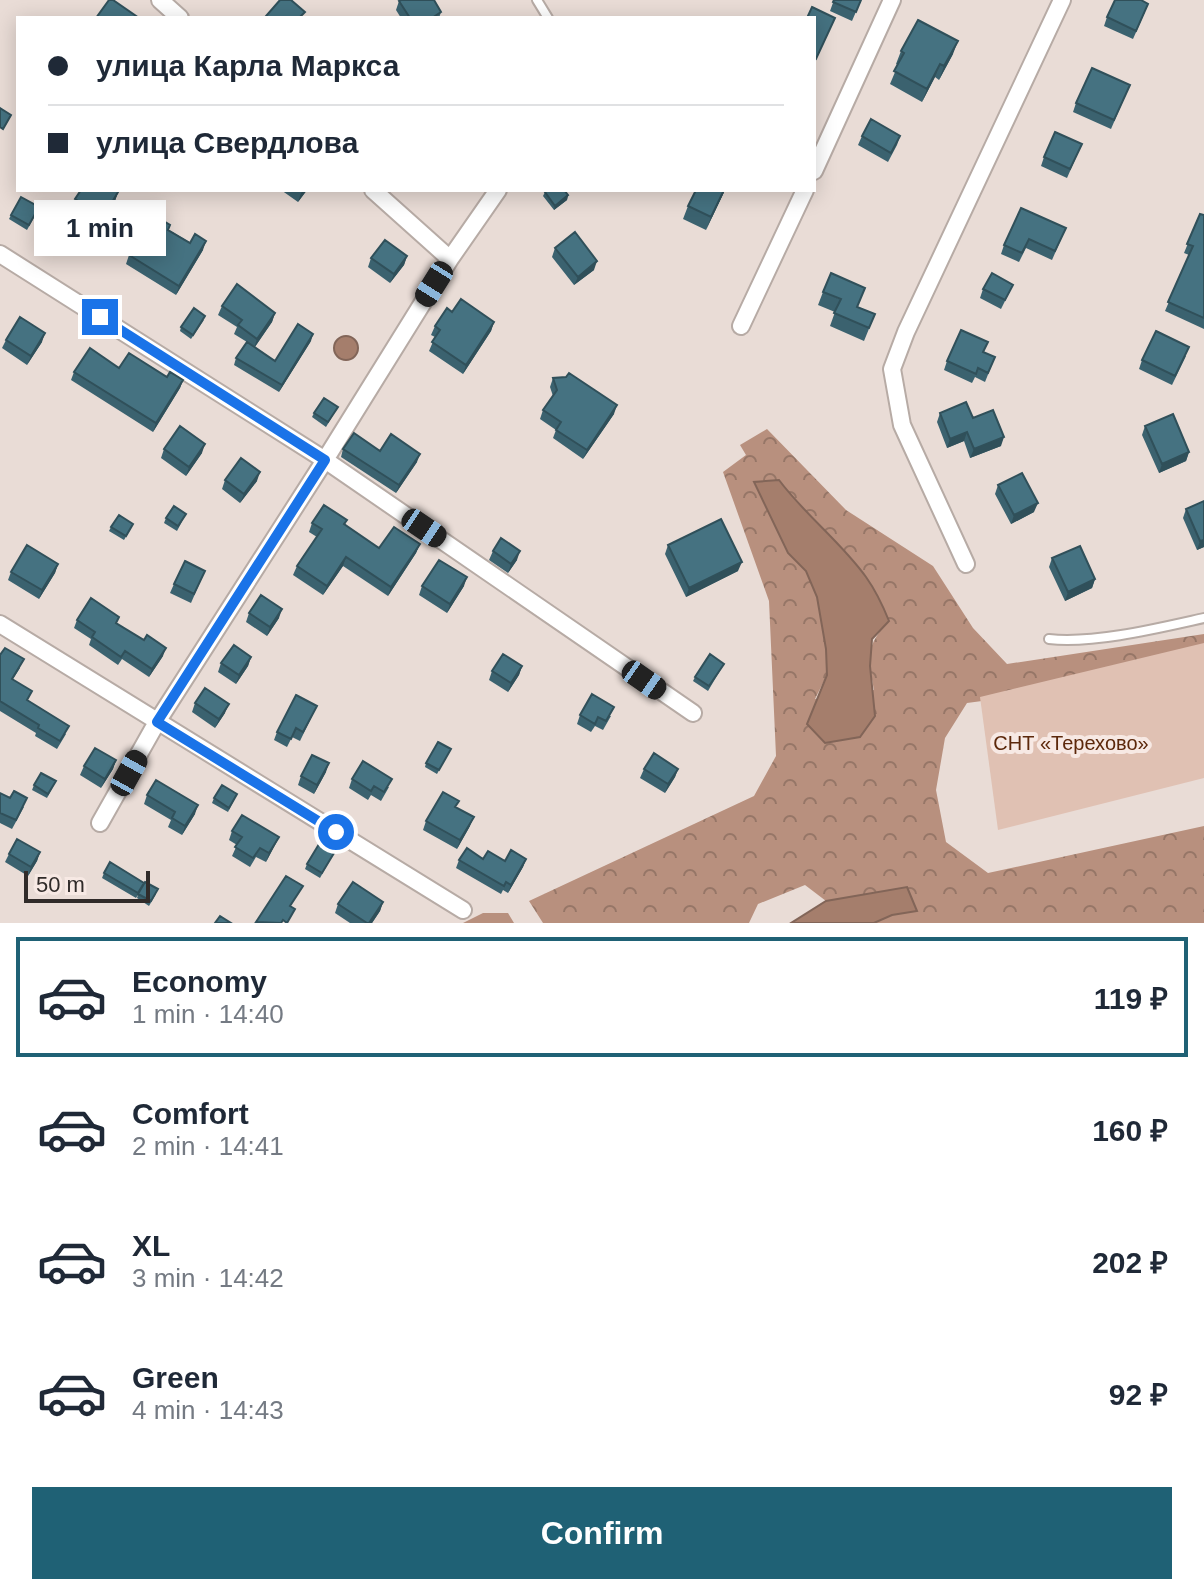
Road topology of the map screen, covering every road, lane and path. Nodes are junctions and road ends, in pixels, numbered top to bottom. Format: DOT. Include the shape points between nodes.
graph roads {
  1 [pos="160,0"];
  2 [pos="892,0"];
  3 [pos="1062,0"];
  4 [pos="178,16"];
  5 [pos="816,167"];
  6 [pos="375,192"];
  7 [pos="497,192"];
  8 [pos="804,192"];
  9 [pos="0,254"];
  10 [pos="450,259"];
  11 [pos="741,326"];
  12 [pos="325,460"];
  13 [pos="966,564"];
  14 [pos="1204,618"];
  15 [pos="0,624"];
  16 [pos="1049,639"];
  17 [pos="693,713"];
  18 [pos="157,722"];
  19 [pos="100,823"];
  20 [pos="463,910"];
  1 -- 4 [label="street"];
  2 -- 5 [label="street"];
  3 -- 13 [label="street" via="892,369 902,425"];
  6 -- 10 [label="street"];
  7 -- 10 [label="street"];
  8 -- 11 [label="street"];
  9 -- 12 [label="street"];
  10 -- 12 [label="street"];
  12 -- 17 [label="street"];
  12 -- 18 [label="street"];
  14 -- 16 [label="lane" via="1070,641"];
  15 -- 18 [label="street"];
  18 -- 19 [label="street"];
  18 -- 20 [label="street"];
}
